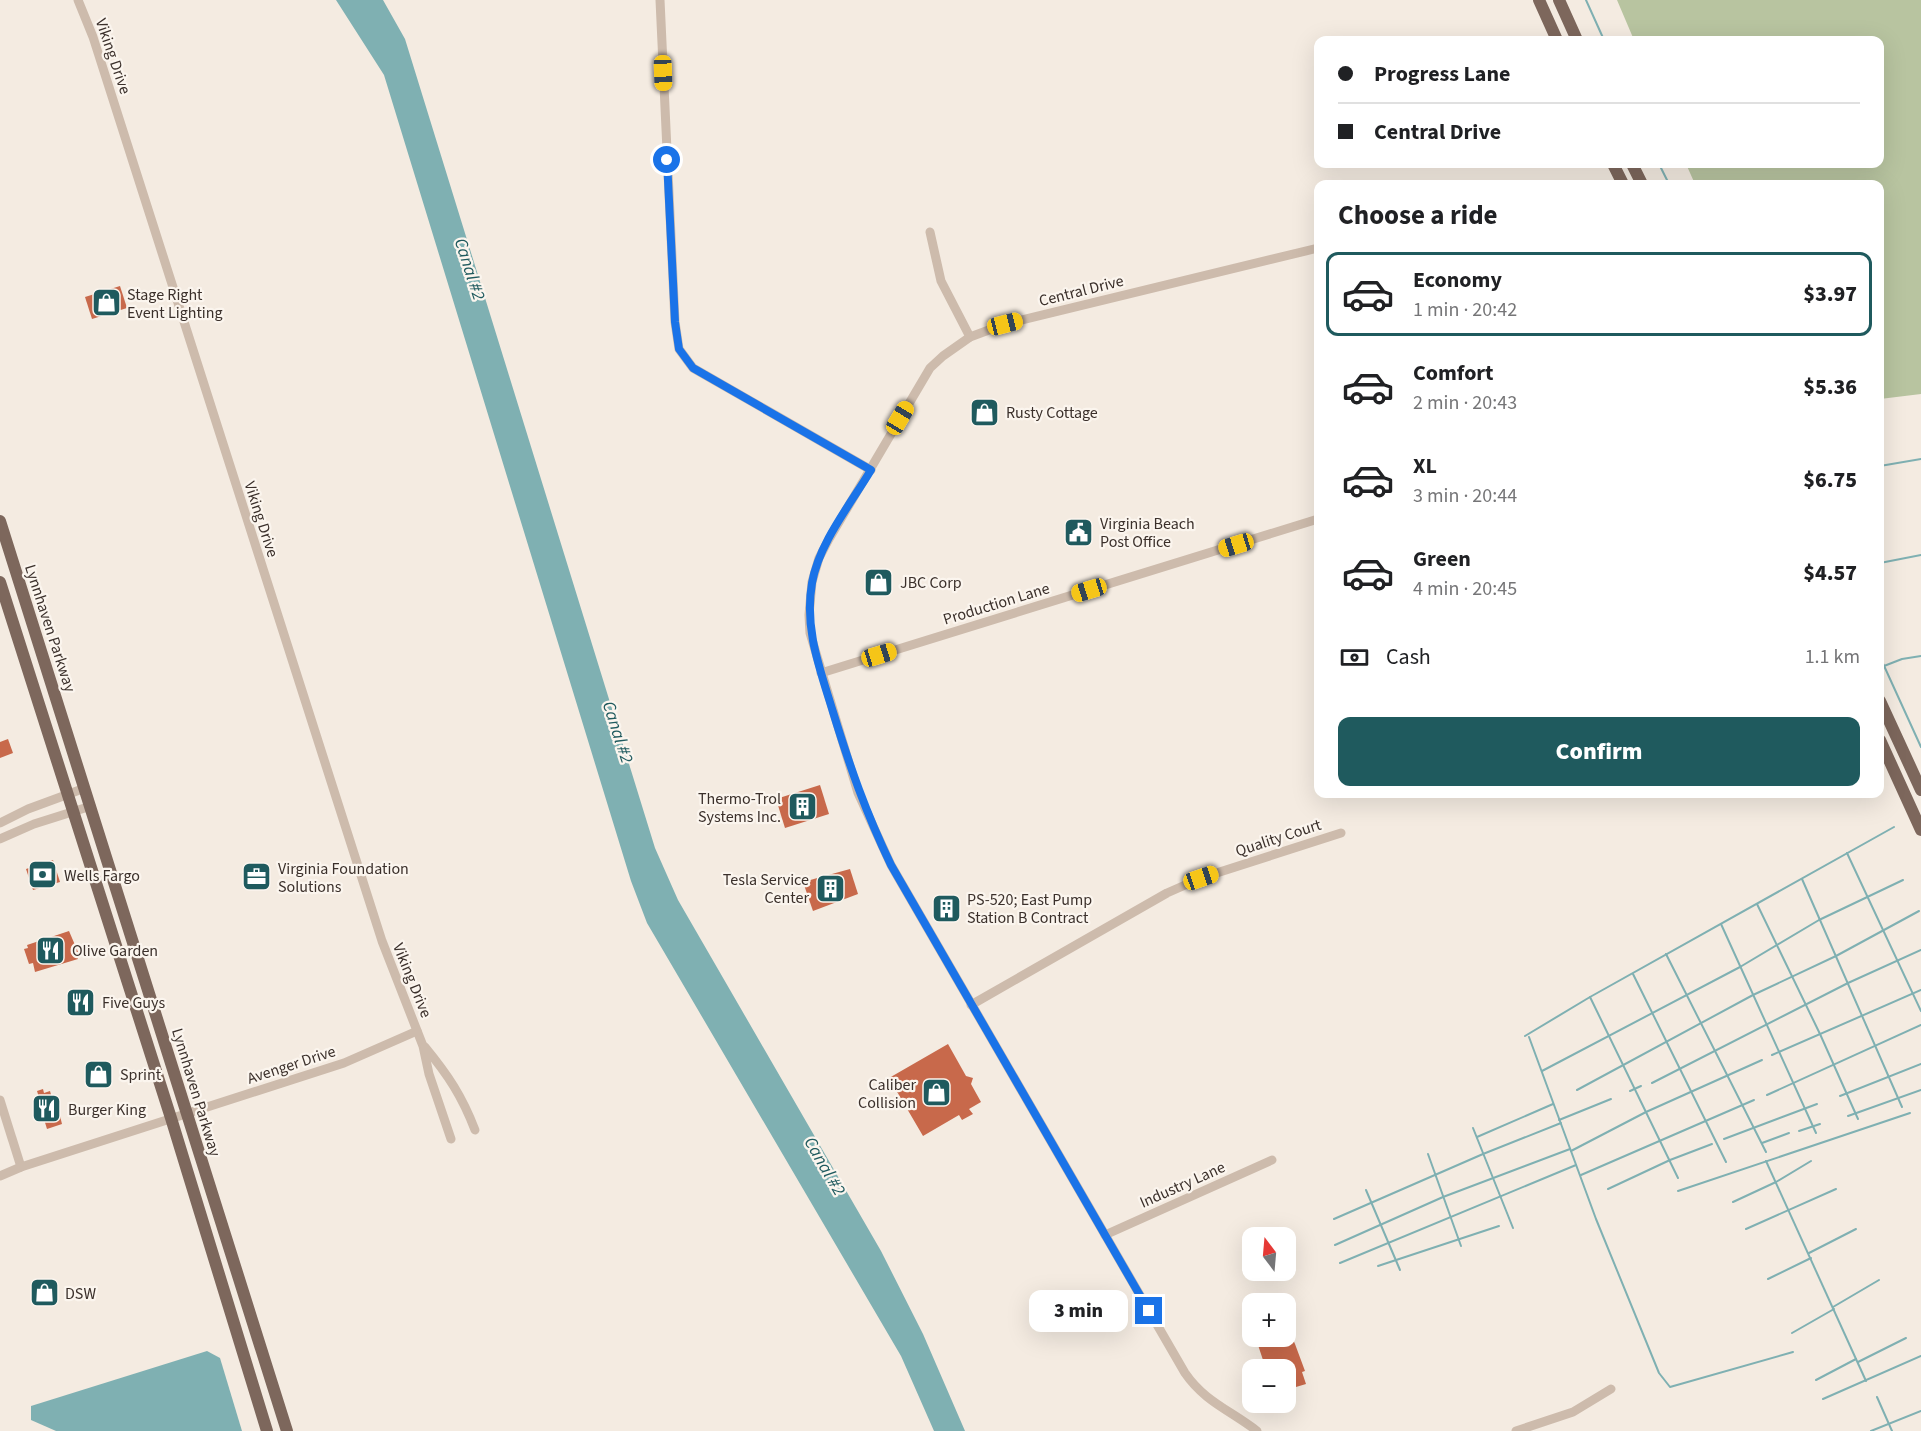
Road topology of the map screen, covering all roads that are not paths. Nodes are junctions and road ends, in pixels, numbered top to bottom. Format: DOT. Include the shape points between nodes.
graph roads {
  1 [pos="78,0"];
  2 [pos="660,0"];
  3 [pos="1539,0"];
  4 [pos="1559,0"];
  5 [pos="1555,36"];
  6 [pos="1576,36"];
  7 [pos="930,232"];
  8 [pos="1314,249"];
  9 [pos="970,337"];
  10 [pos="871,470"];
  11 [pos="1314,520"];
  12 [pos="0,522"];
  13 [pos="0,582"];
  14 [pos="820,673"];
  15 [pos="1884,710"];
  16 [pos="1884,749"];
  17 [pos="85,788"];
  18 [pos="1921,790"];
  19 [pos="67,794"];
  20 [pos="91,806"];
  21 [pos="73,812"];
  22 [pos="0,823"];
  23 [pos="1921,830"];
  24 [pos="1341,833"];
  25 [pos="0,839"];
  26 [pos="971,1005"];
  27 [pos="417,1031"];
  28 [pos="423,1046"];
  29 [pos="0,1100"];
  30 [pos="187,1114"];
  31 [pos="171,1118"];
  32 [pos="475,1130"];
  33 [pos="451,1138"];
  34 [pos="1272,1160"];
  35 [pos="21,1167"];
  36 [pos="0,1176"];
  37 [pos="1105,1235"];
  38 [pos="1611,1389"];
  39 [pos="267,1431"];
  40 [pos="287,1431"];
  41 [pos="1257,1431"];
  42 [pos="1516,1431"];
  1 -- 27 [label="street, Viking Drive" via="382,942"];
  2 -- 10 [label="street" via="679,349 693,368"];
  3 -- 5 [label="main road"];
  4 -- 6 [label="main road"];
  7 -- 9 [label="street" via="941,281"];
  8 -- 9 [label="street, Central Drive" via="1005,324"];
  9 -- 10 [label="street, Central Drive" via="930,368"];
  10 -- 14 [label="street, Central Drive" via="824,548 812,582 808,617"];
  11 -- 14 [label="street, Production Lane"];
  12 -- 17 [label="main road, Lynnhaven Parkway"];
  13 -- 19 [label="main road, Lynnhaven Parkway"];
  14 -- 26 [label="street, Central Drive" via="874,831"];
  15 -- 18 [label="main road"];
  16 -- 23 [label="main road"];
  17 -- 19 [label="street"];
  17 -- 20 [label="main road, Lynnhaven Parkway"];
  19 -- 21 [label="main road, Lynnhaven Parkway"];
  19 -- 22 [label="street" via="27,808"];
  20 -- 21 [label="street"];
  20 -- 30 [label="main road, Lynnhaven Parkway"];
  21 -- 25 [label="street"];
  21 -- 31 [label="main road, Lynnhaven Parkway"];
  24 -- 26 [label="street, Quality Court" via="1172,891"];
  26 -- 37 [label="street, Central Drive"];
  27 -- 28 [label="street, Viking Drive"];
  27 -- 30 [label="street, Avenger Drive" via="344,1063"];
  28 -- 32 [label="street, Viking Drive" via="450,1077"];
  28 -- 33 [label="street, Viking Drive"];
  29 -- 35 [label="street"];
  30 -- 31 [label="street, Avenger Drive"];
  30 -- 40 [label="main road, Lynnhaven Parkway"];
  31 -- 35 [label="street, Avenger Drive"];
  31 -- 39 [label="main road, Lynnhaven Parkway"];
  34 -- 37 [label="street, Industry Lane"];
  35 -- 36 [label="street, Avenger Drive"];
  37 -- 41 [label="street, Central Drive" via="1195,1389"];
  38 -- 42 [label="street" via="1573,1412"];
}
